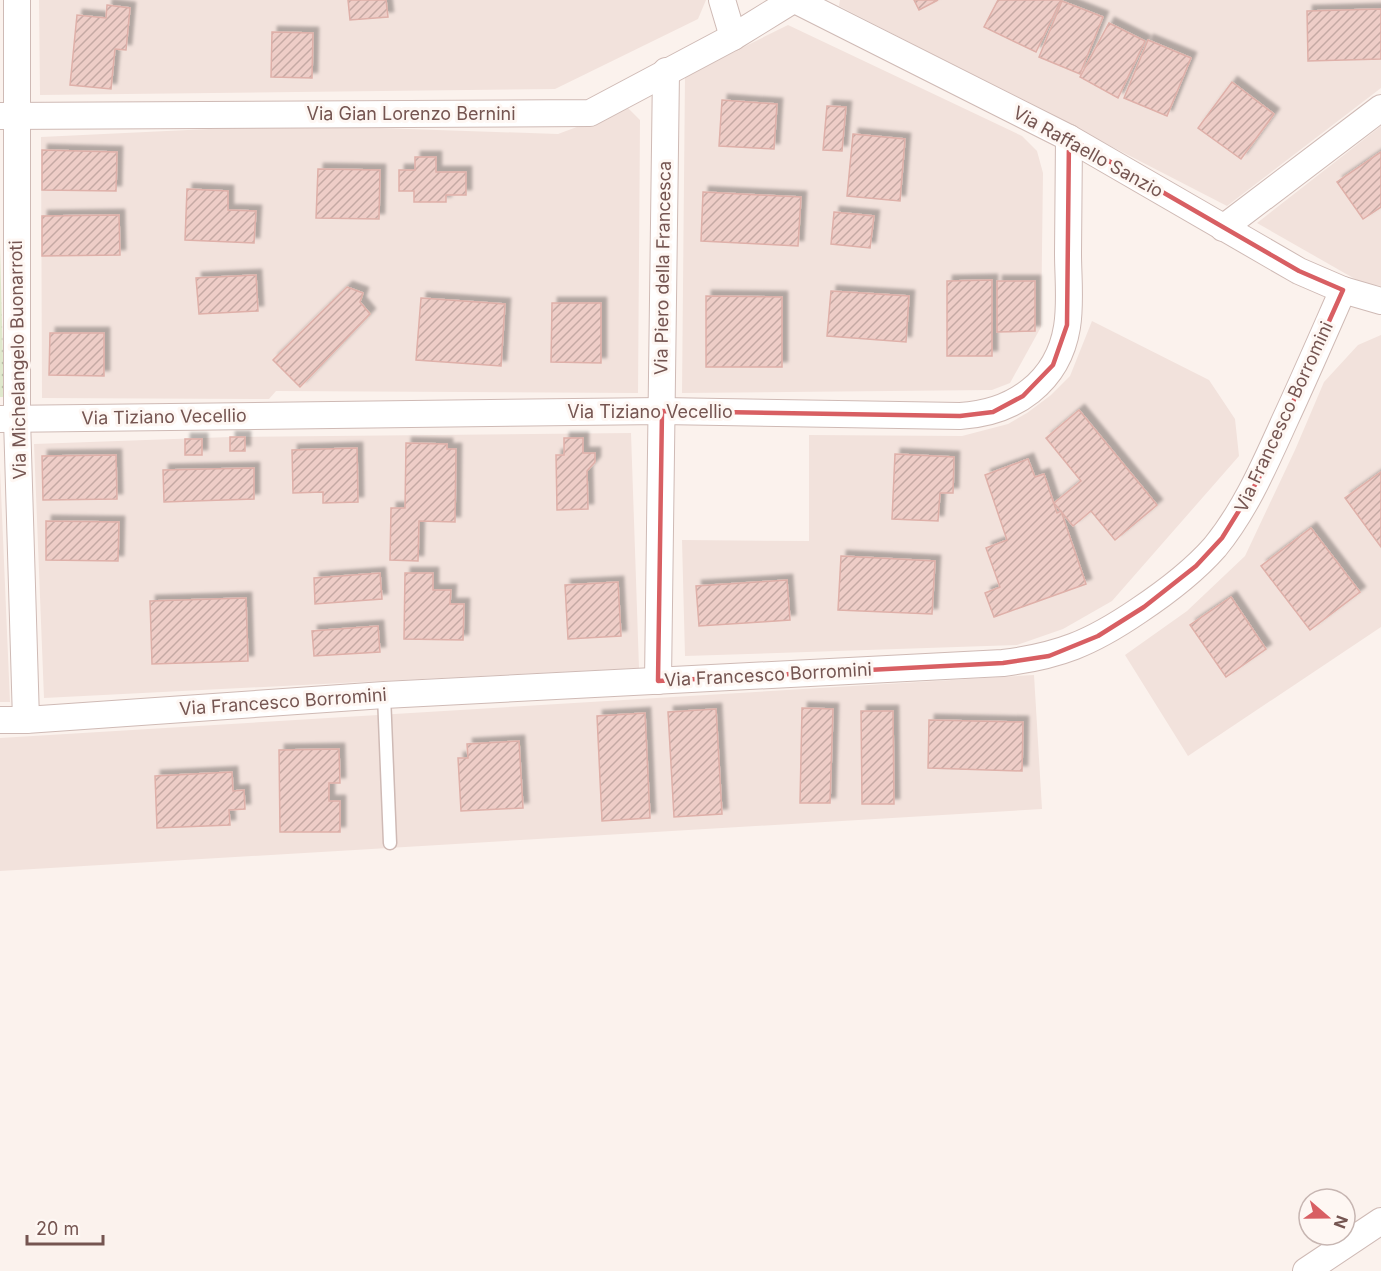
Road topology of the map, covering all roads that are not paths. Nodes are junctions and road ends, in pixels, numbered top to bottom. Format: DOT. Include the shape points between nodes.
graph roads {
  1 [pos="16,0"];
  2 [pos="722,0"];
  3 [pos="794,0"];
  4 [pos="733,37"];
  5 [pos="666,71"];
  6 [pos="1381,108"];
  7 [pos="8,116"];
  8 [pos="1069,138"];
  9 [pos="1223,228"];
  10 [pos="1343,290"];
  11 [pos="1381,301"];
  12 [pos="662,411"];
  13 [pos="9,419"];
  14 [pos="658,681"];
  15 [pos="384,695"];
  16 [pos="0,720"];
  17 [pos="26,720"];
  18 [pos="390,843"];
  19 [pos="1381,1221"];
  20 [pos="1306,1271"];
  1 -- 7 [label="street, Via Michelangelo Buonarroti"];
  2 -- 4 [label="street"];
  3 -- 4 [label="street, Via Gian Lorenzo Bernini"];
  3 -- 8 [label="street, Via Raffaello Sanzio"];
  4 -- 5 [label="street, Via Gian Lorenzo Bernini"];
  5 -- 7 [label="street, Via Gian Lorenzo Bernini" via="590,113"];
  5 -- 12 [label="street, Via Piero della Francesca"];
  6 -- 9 [label="street"];
  7 -- 13 [label="street, Via Michelangelo Buonarroti" via="13,236"];
  8 -- 9 [label="street, Via Raffaello Sanzio"];
  8 -- 12 [label="street, Via Tiziano Vecellio" via="1064,342 1040,383 1023,396 993,412 960,416"];
  9 -- 10 [label="street, Via Raffaello Sanzio"];
  10 -- 11 [label="street, Via Raffaello Sanzio"];
  10 -- 14 [label="street, Via Francesco Borromini" via="1258,480 1234,521 1196,566 1108,631 1056,654 1003,663"];
  12 -- 13 [label="street, Via Tiziano Vecellio"];
  12 -- 14 [label="street, Via Piero della Francesca"];
  13 -- 17 [label="street, Via Michelangelo Buonarroti"];
  14 -- 15 [label="street, Via Francesco Borromini"];
  15 -- 17 [label="street, Via Francesco Borromini"];
  15 -- 18 [label="lane"];
  16 -- 17 [label="street, Via Francesco Borromini"];
  19 -- 20 [label="street"];
}
